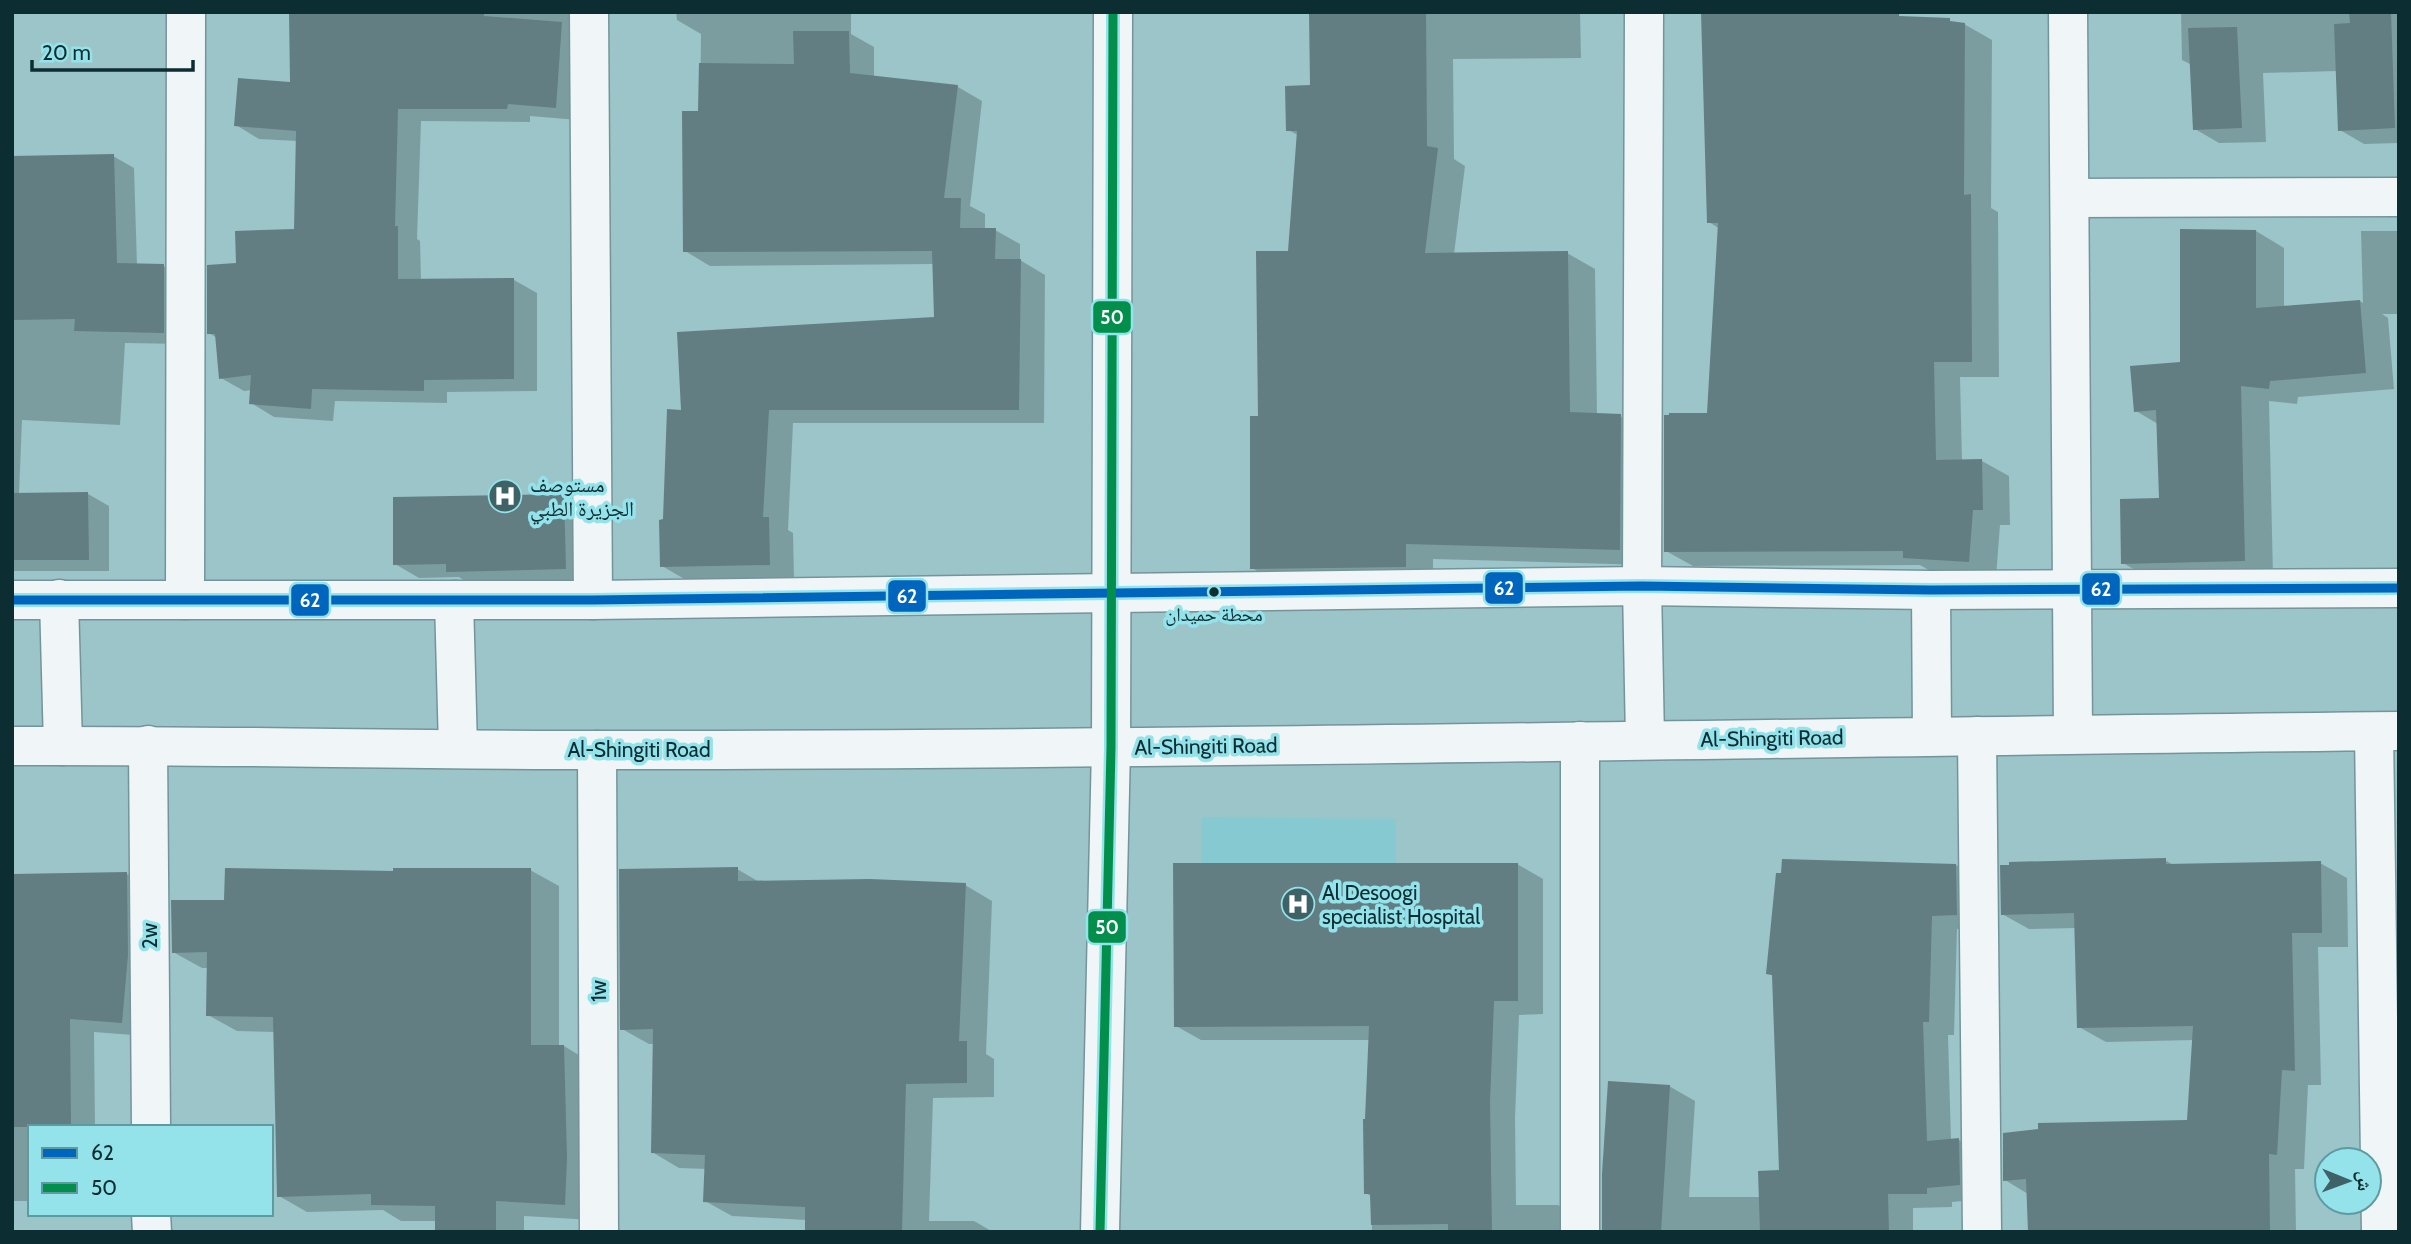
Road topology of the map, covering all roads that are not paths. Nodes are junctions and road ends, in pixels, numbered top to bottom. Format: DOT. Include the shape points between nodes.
graph roads {
  1 [pos="186,12"];
  2 [pos="589,12"];
  3 [pos="1113,12"];
  4 [pos="1644,12"];
  5 [pos="2068,12"];
  6 [pos="2399,197"];
  7 [pos="2070,198"];
  8 [pos="1642,586"];
  9 [pos="2399,588"];
  10 [pos="1931,590"];
  11 [pos="2073,590"];
  12 [pos="1111,592"];
  13 [pos="59,599"];
  14 [pos="12,600"];
  15 [pos="185,600"];
  16 [pos="454,600"];
  17 [pos="593,600"];
  18 [pos="2386,732"];
  19 [pos="2073,734"];
  20 [pos="1932,736"];
  21 [pos="1977,736"];
  22 [pos="1645,740"];
  23 [pos="1580,741"];
  24 [pos="148,745"];
  25 [pos="12,746"];
  26 [pos="63,746"];
  27 [pos="1111,747"];
  28 [pos="458,748"];
  29 [pos="597,750"];
  30 [pos="151,1125"];
  31 [pos="599,1232"];
  32 [pos="1100,1232"];
  33 [pos="1580,1232"];
  34 [pos="1982,1232"];
  35 [pos="2381,1232"];
  1 -- 15 [label="street"];
  2 -- 17 [label="street"];
  3 -- 12 [label="street"];
  4 -- 8 [label="street"];
  5 -- 7 [label="street"];
  6 -- 7 [label="street"];
  7 -- 11 [label="street"];
  8 -- 10 [label="street"];
  8 -- 12 [label="street"];
  8 -- 22 [label="street"];
  9 -- 11 [label="street"];
  10 -- 11 [label="street"];
  10 -- 20 [label="street"];
  11 -- 19 [label="street"];
  12 -- 17 [label="street"];
  12 -- 27 [label="street"];
  13 -- 14 [label="street"];
  13 -- 15 [label="street"];
  13 -- 26 [label="street"];
  15 -- 16 [label="street"];
  16 -- 17 [label="street"];
  16 -- 28 [label="street"];
  18 -- 19 [label="street, Al-Shingiti Road"];
  18 -- 35 [label="street"];
  19 -- 21 [label="street, Al-Shingiti Road"];
  20 -- 21 [label="street, Al-Shingiti Road"];
  20 -- 22 [label="street, Al-Shingiti Road"];
  21 -- 34 [label="street"];
  22 -- 23 [label="street, Al-Shingiti Road"];
  23 -- 27 [label="street, Al-Shingiti Road"];
  23 -- 33 [label="street"];
  24 -- 26 [label="street, Al-Shingiti Road"];
  24 -- 28 [label="street, Al-Shingiti Road"];
  24 -- 30 [label="street, 2w"];
  25 -- 26 [label="street, Al-Shingiti Road"];
  27 -- 29 [label="street, Al-Shingiti Road"];
  27 -- 32 [label="street"];
  28 -- 29 [label="street, Al-Shingiti Road"];
  29 -- 31 [label="street, 1w"];
}
